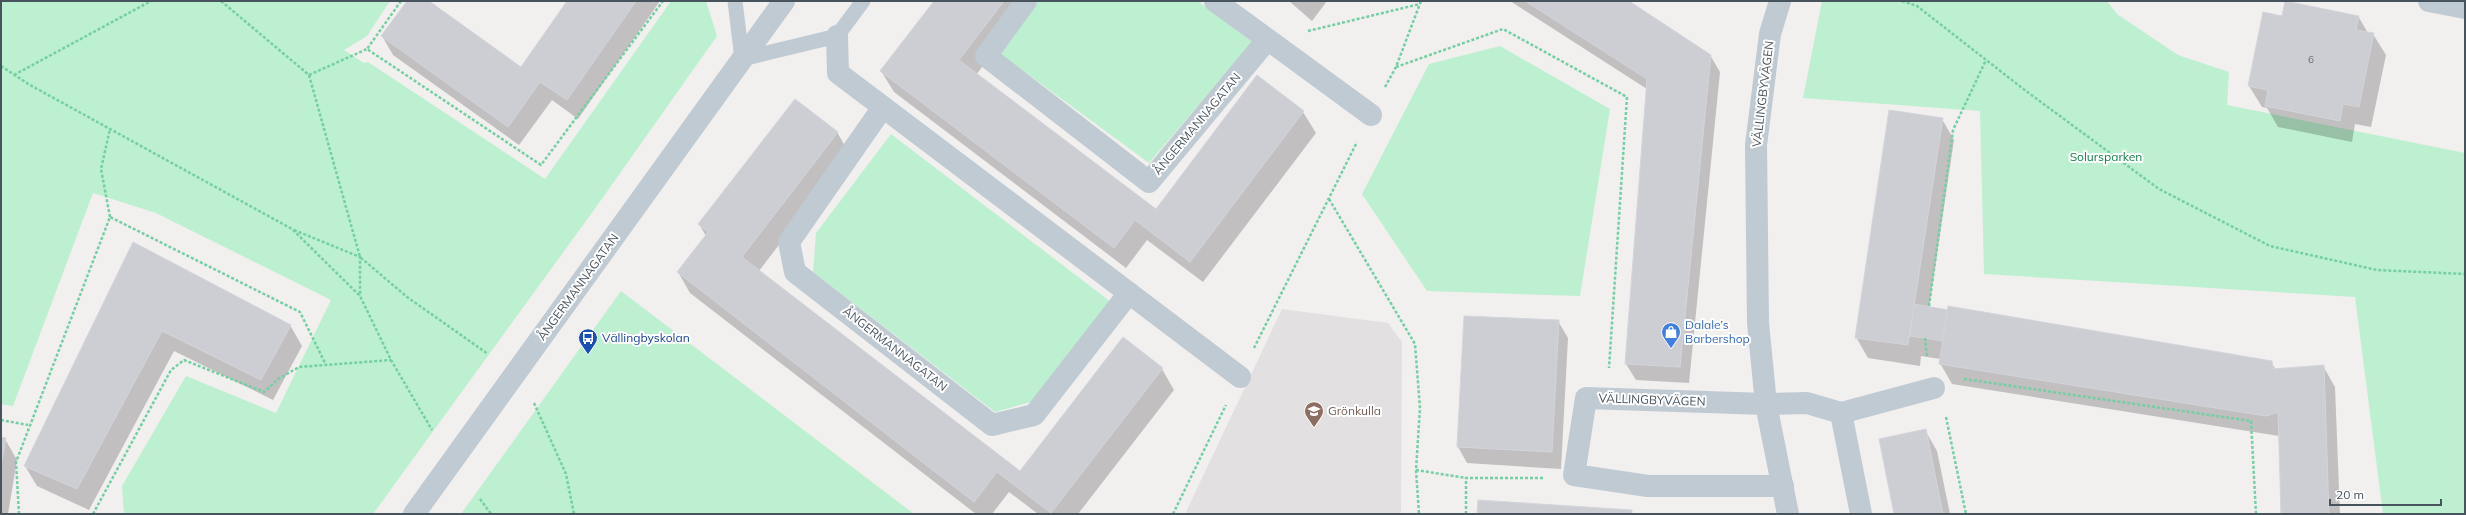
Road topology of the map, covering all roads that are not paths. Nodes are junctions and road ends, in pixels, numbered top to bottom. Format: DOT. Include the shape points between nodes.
graph roads {
  1 [pos="735,1"];
  2 [pos="784,1"];
  3 [pos="863,1"];
  4 [pos="1026,1"];
  5 [pos="1215,1"];
  6 [pos="1780,1"];
  7 [pos="2429,1"];
  8 [pos="2465,8"];
  9 [pos="837,36"];
  10 [pos="1267,40"];
  11 [pos="742,59"];
  12 [pos="883,107"];
  13 [pos="1371,114"];
  14 [pos="1129,293"];
  15 [pos="1240,377"];
  16 [pos="1934,388"];
  17 [pos="1766,404"];
  18 [pos="1841,413"];
  19 [pos="1783,486"];
  20 [pos="414,514"];
  21 [pos="1788,514"];
  22 [pos="1861,514"];
  1 -- 11 [label="lane"];
  2 -- 11 [label="street, ÅNGERMANNAGATAN"];
  3 -- 9 [label="lane"];
  4 -- 10 [label="street, ÅNGERMANNAGATAN" via="986,56 1149,182"];
  5 -- 10 [label="street"];
  6 -- 17 [label="street, VÄLLINGBYVÄGEN" via="1770,34 1756,145 1758,323"];
  7 -- 8 [label="street"];
  9 -- 11 [label="lane"];
  9 -- 12 [label="street" via="838,73"];
  10 -- 13 [label="street"];
  11 -- 20 [label="street, ÅNGERMANNAGATAN"];
  12 -- 14 [label="street"];
  12 -- 14 [label="street, ÅNGERMANNAGATAN" via="789,242 796,272 992,425 1034,415"];
  14 -- 15 [label="street"];
  16 -- 18 [label="street"];
  17 -- 18 [label="street, VÄLLINGBYVÄGEN" via="1807,403"];
  17 -- 19 [label="street, VÄLLINGBYVÄGEN"];
  17 -- 19 [label="street, VÄLLINGBYVÄGEN" via="1586,398 1574,475 1648,486"];
  18 -- 22 [label="street"];
  19 -- 21 [label="street, VÄLLINGBYVÄGEN"];
}
